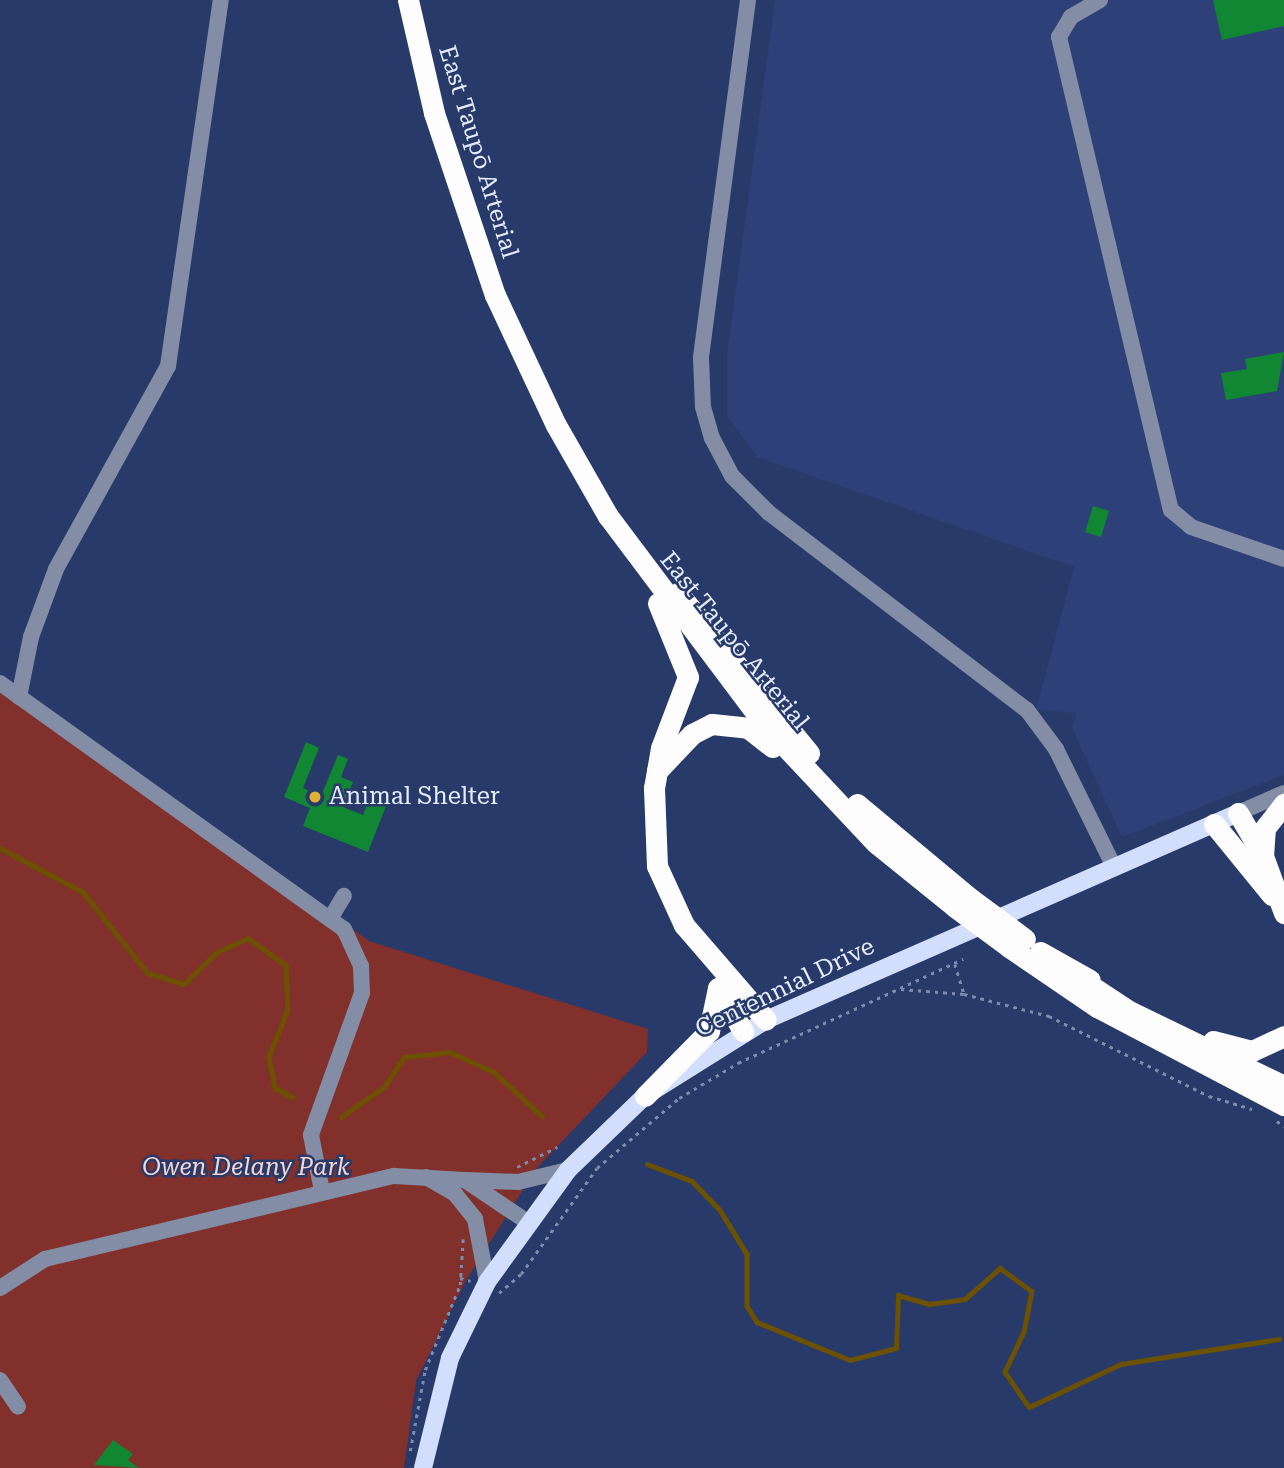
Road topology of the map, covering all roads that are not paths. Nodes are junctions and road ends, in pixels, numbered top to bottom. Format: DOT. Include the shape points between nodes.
graph roads {
  1 [pos="221,0"];
  2 [pos="408,0"];
  3 [pos="422,0"];
  4 [pos="748,0"];
  5 [pos="1100,0"];
  6 [pos="1284,559"];
  7 [pos="641,567"];
  8 [pos="0,683"];
  9 [pos="19,697"];
  10 [pos="657,771"];
  11 [pos="1284,793"];
  12 [pos="1284,803"];
  13 [pos="1238,813"];
  14 [pos="1214,824"];
  15 [pos="876,843"];
  16 [pos="1263,856"];
  17 [pos="1114,867"];
  18 [pos="344,897"];
  19 [pos="963,903"];
  20 [pos="1280,906"];
  21 [pos="330,919"];
  22 [pos="1025,946"];
  23 [pos="710,959"];
  24 [pos="718,988"];
  25 [pos="766,1020"];
  26 [pos="743,1031"];
  27 [pos="1284,1036"];
  28 [pos="1284,1086"];
  29 [pos="645,1096"];
  30 [pos="1276,1110"];
  31 [pos="568,1170"];
  32 [pos="413,1173"];
  33 [pos="465,1180"];
  34 [pos="321,1191"];
  35 [pos="526,1221"];
  36 [pos="486,1284"];
  37 [pos="0,1288"];
  38 [pos="0,1380"];
  39 [pos="18,1407"];
  40 [pos="416,1462"];
  1 -- 9 [label="street" via="168,366 56,569 31,637"];
  2 -- 7 [label="highway, East Taupō Arterial" via="434,113 495,295 556,425"];
  3 -- 19 [label="highway, East Taupō Arterial" via="466,191 496,271 579,444 655,564 796,738 845,794"];
  4 -- 17 [label="street" via="701,358 703,407 712,438 732,476 769,513 1027,710 1056,749"];
  5 -- 6 [label="street" via="1072,17 1059,37 1171,510 1191,527"];
  7 -- 10 [label="highway" via="688,677"];
  7 -- 15 [label="highway, East Taupō Arterial" via="765,725"];
  8 -- 9 [label="street"];
  9 -- 21 [label="street"];
  10 -- 15 [label="highway" via="702,727 735,723 762,737 849,827"];
  10 -- 23 [label="highway" via="651,816 657,866 672,905"];
  11 -- 13 [label="street, Centennial Drive"];
  12 -- 16 [label="highway" via="1265,828"];
  13 -- 14 [label="main road, Centennial Drive"];
  13 -- 16 [label="highway"];
  14 -- 17 [label="main road, Centennial Drive"];
  14 -- 20 [label="highway"];
  15 -- 19 [label="highway, East Taupō Arterial"];
  16 -- 20 [label="highway"];
  17 -- 25 [label="main road, Centennial Drive"];
  18 -- 21 [label="street"];
  19 -- 22 [label="highway, East Taupō Arterial, bridge"];
  21 -- 34 [label="street" via="344,929 361,966 362,993 311,1135"];
  22 -- 27 [label="highway" via="1221,1045 1252,1051"];
  22 -- 28 [label="highway, East Taupō Arterial" via="1129,1011"];
  22 -- 30 [label="highway, East Taupō Arterial" via="1108,1014"];
  23 -- 24 [label="highway"];
  23 -- 25 [label="highway"];
  24 -- 26 [label="highway"];
  24 -- 29 [label="highway" via="709,1031"];
  25 -- 26 [label="main road, Centennial Drive"];
  26 -- 29 [label="main road, Centennial Drive"];
  29 -- 31 [label="main road, Centennial Drive"];
  31 -- 33 [label="street" via="518,1182"];
  31 -- 35 [label="main road, Centennial Drive"];
  32 -- 33 [label="street"];
  32 -- 34 [label="street"];
  32 -- 36 [label="street" via="466,1205 481,1232"];
  33 -- 35 [label="street"];
  34 -- 37 [label="street" via="45,1259"];
  35 -- 36 [label="main road, Centennial Drive"];
  36 -- 40 [label="main road, Centennial Drive" via="450,1358"];
  38 -- 39 [label="street"];
}
